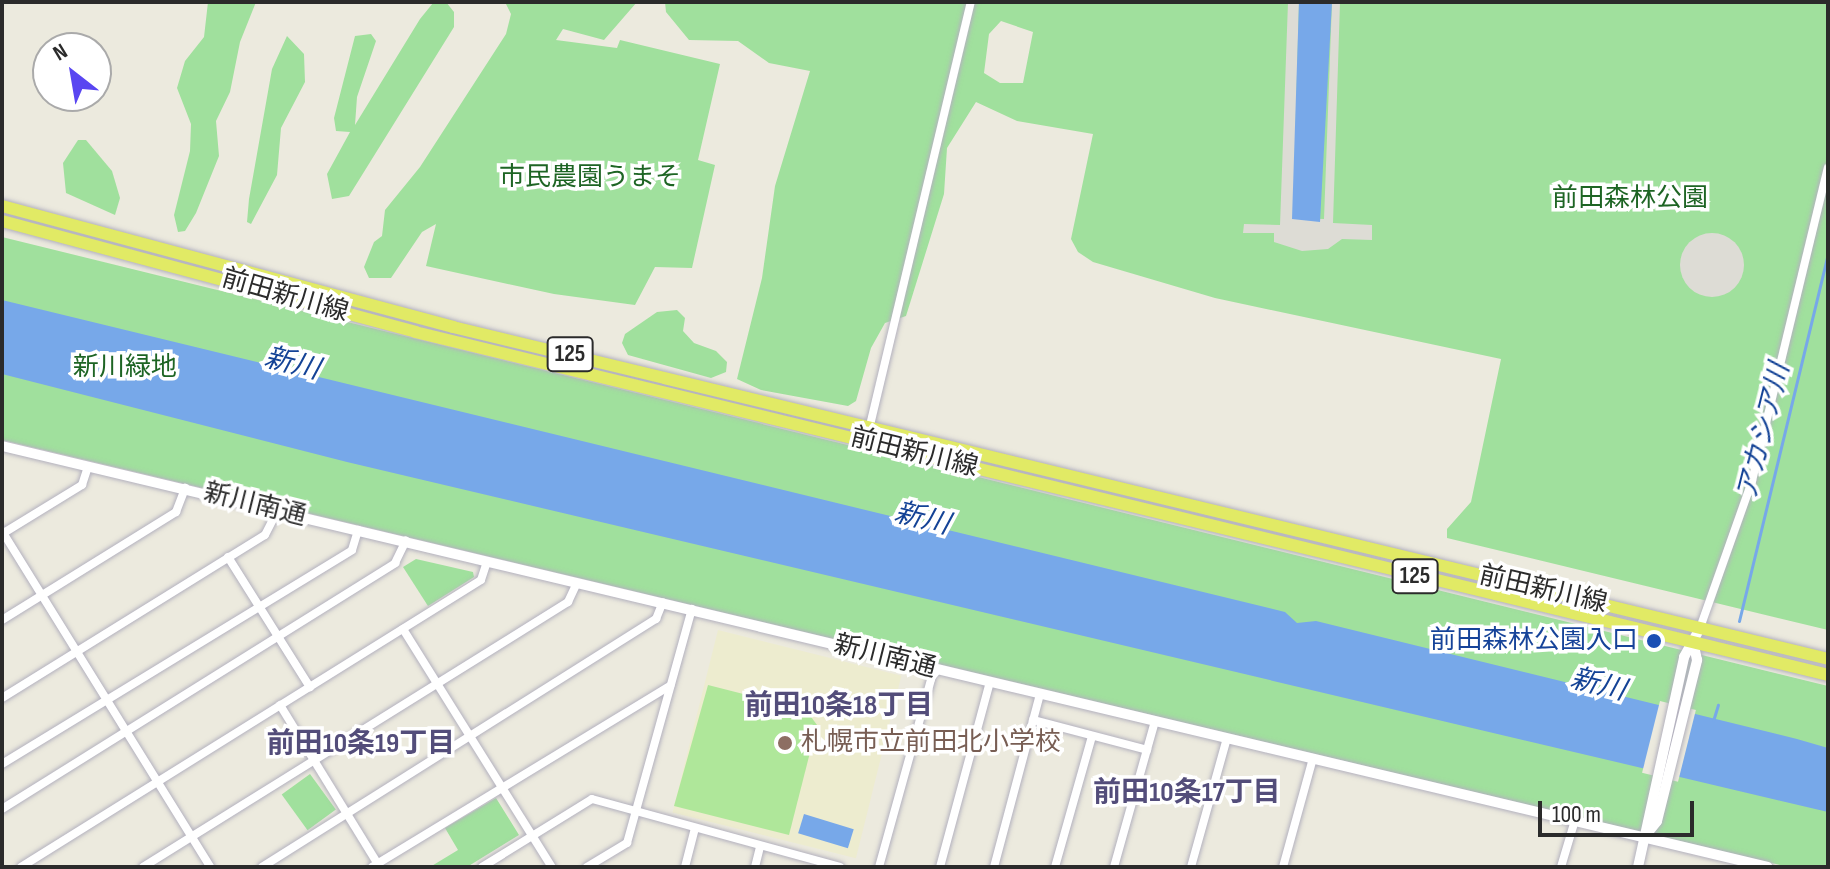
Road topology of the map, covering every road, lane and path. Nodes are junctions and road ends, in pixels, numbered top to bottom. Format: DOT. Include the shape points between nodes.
graph roads {
  1 [pos="971,2"];
  2 [pos="1828,168"];
  3 [pos="2,206"];
  4 [pos="2,221"];
  5 [pos="870,426"];
  6 [pos="866,442"];
  7 [pos="2,446"];
  8 [pos="88,467"];
  9 [pos="185,488"];
  10 [pos="277,511"];
  11 [pos="358,530"];
  12 [pos="3,533"];
  13 [pos="406,540"];
  14 [pos="228,557"];
  15 [pos="487,562"];
  16 [pos="577,583"];
  17 [pos="42,596"];
  18 [pos="663,602"];
  19 [pos="260,606"];
  20 [pos="692,609"];
  21 [pos="2,620"];
  22 [pos="1700,628"];
  23 [pos="403,629"];
  24 [pos="278,636"];
  25 [pos="1694,646"];
  26 [pos="77,651"];
  27 [pos="1828,659"];
  28 [pos="934,669"];
  29 [pos="1828,675"];
  30 [pos="990,682"];
  31 [pos="438,683"];
  32 [pos="670,686"];
  33 [pos="310,687"];
  34 [pos="1040,694"];
  35 [pos="2,698"];
  36 [pos="108,700"];
  37 [pos="280,705"];
  38 [pos="1033,720"];
  39 [pos="1155,721"];
  40 [pos="126,731"];
  41 [pos="470,736"];
  42 [pos="1092,736"];
  43 [pos="1227,738"];
  44 [pos="1147,750"];
  45 [pos="1313,758"];
  46 [pos="315,760"];
  47 [pos="2,764"];
  48 [pos="157,782"];
  49 [pos="503,786"];
  50 [pos="2,809"];
  51 [pos="636,811"];
  52 [pos="347,813"];
  53 [pos="1575,820"];
  54 [pos="695,828"];
  55 [pos="533,836"];
  56 [pos="1645,836"];
  57 [pos="191,837"];
  58 [pos="760,847"];
  59 [pos="823,865"];
  60 [pos="376,866"];
  61 [pos="21,867"];
  62 [pos="143,867"];
  63 [pos="210,867"];
  64 [pos="262,867"];
  65 [pos="482,867"];
  66 [pos="552,867"];
  67 [pos="587,867"];
  68 [pos="685,867"];
  69 [pos="755,867"];
  70 [pos="840,867"];
  71 [pos="879,867"];
  72 [pos="940,867"];
  73 [pos="994,867"];
  74 [pos="1055,867"];
  75 [pos="1114,867"];
  76 [pos="1191,867"];
  77 [pos="1283,867"];
  78 [pos="1561,867"];
  79 [pos="1638,867"];
  80 [pos="1768,867"];
  1 -- 5 [label="street"];
  2 -- 22 [label="street" via="1752,481"];
  3 -- 5 [label="main road, 前田新川線 / 125" via="453,327"];
  4 -- 6 [label="main road, 前田新川線 / 125" via="415,332"];
  5 -- 6 [label="street"];
  5 -- 22 [label="main road, 前田新川線 / 125"];
  6 -- 25 [label="main road, 前田新川線 / 125"];
  7 -- 8 [label="street, 新川南通"];
  8 -- 9 [label="street, 新川南通"];
  8 -- 12 [label="street" via="82,485"];
  9 -- 10 [label="street, 新川南通"];
  9 -- 17 [label="street" via="176,512"];
  10 -- 11 [label="street, 新川南通"];
  10 -- 14 [label="street" via="269,531"];
  11 -- 13 [label="street, 新川南通"];
  11 -- 19 [label="street" via="352,550"];
  12 -- 17 [label="street"];
  13 -- 15 [label="street, 新川南通"];
  13 -- 24 [label="street" via="395,563"];
  14 -- 19 [label="street"];
  14 -- 26 [label="street"];
  15 -- 16 [label="street, 新川南通"];
  15 -- 23 [label="street" via="481,580"];
  16 -- 18 [label="street, 新川南通"];
  16 -- 31 [label="street" via="568,602"];
  17 -- 21 [label="street"];
  17 -- 26 [label="street"];
  18 -- 20 [label="street, 新川南通"];
  18 -- 41 [label="street" via="656,619"];
  19 -- 24 [label="street"];
  19 -- 36 [label="street"];
  20 -- 28 [label="street, 新川南通"];
  20 -- 32 [label="street"];
  22 -- 25 [label="street"];
  22 -- 27 [label="main road, 前田新川線 / 125"];
  23 -- 31 [label="street"];
  23 -- 33 [label="street"];
  24 -- 33 [label="street"];
  24 -- 40 [label="street"];
  25 -- 29 [label="main road, 前田新川線 / 125"];
  25 -- 56 [label="street" via="1684,657"];
  25 -- 56 [label="street" via="1697,660 1657,821"];
  26 -- 35 [label="street"];
  26 -- 36 [label="street"];
  28 -- 30 [label="street, 新川南通"];
  28 -- 71 [label="street"];
  30 -- 34 [label="street, 新川南通"];
  30 -- 72 [label="street"];
  31 -- 41 [label="street"];
  31 -- 46 [label="street"];
  32 -- 49 [label="street"];
  32 -- 51 [label="street"];
  33 -- 37 [label="street"];
  34 -- 38 [label="street"];
  34 -- 39 [label="street, 新川南通"];
  36 -- 40 [label="street"];
  36 -- 47 [label="street"];
  37 -- 46 [label="street"];
  37 -- 48 [label="street"];
  38 -- 42 [label="street"];
  38 -- 73 [label="street"];
  39 -- 43 [label="street, 新川南通"];
  39 -- 44 [label="street"];
  40 -- 48 [label="street"];
  40 -- 50 [label="street"];
  41 -- 49 [label="street"];
  41 -- 52 [label="street"];
  42 -- 44 [label="street"];
  42 -- 74 [label="street"];
  43 -- 45 [label="street, 新川南通"];
  43 -- 76 [label="street"];
  44 -- 75 [label="street"];
  45 -- 53 [label="street, 新川南通"];
  45 -- 77 [label="street"];
  46 -- 52 [label="street"];
  46 -- 57 [label="street"];
  48 -- 57 [label="street"];
  48 -- 61 [label="street"];
  49 -- 55 [label="street"];
  49 -- 60 [label="street"];
  51 -- 54 [label="street"];
  51 -- 55 [label="street" via="592,799"];
  51 -- 67 [label="street" via="627,843"];
  52 -- 60 [label="street"];
  52 -- 64 [label="street"];
  53 -- 56 [label="street, 新川南通"];
  53 -- 78 [label="street"];
  54 -- 58 [label="street"];
  54 -- 68 [label="street"];
  55 -- 65 [label="street"];
  55 -- 66 [label="street"];
  56 -- 79 [label="street"];
  56 -- 80 [label="street, 新川南通"];
  57 -- 62 [label="street"];
  57 -- 63 [label="street"];
  58 -- 59 [label="street"];
  58 -- 69 [label="street"];
  59 -- 70 [label="street"];
}
